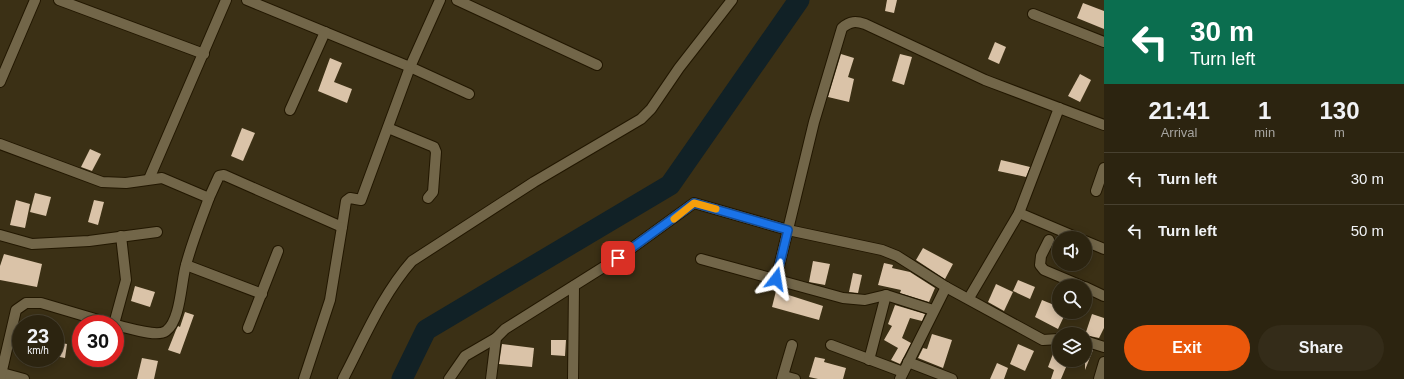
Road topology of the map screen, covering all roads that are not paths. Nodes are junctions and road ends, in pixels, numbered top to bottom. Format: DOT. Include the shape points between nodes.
graph roads {
  1 [pos="35,0"];
  2 [pos="61,0"];
  3 [pos="226,0"];
  4 [pos="247,0"];
  5 [pos="440,0"];
  6 [pos="457,0"];
  7 [pos="732,0"];
  8 [pos="1033,14"];
  9 [pos="325,32"];
  10 [pos="1104,42"];
  11 [pos="204,54"];
  12 [pos="3,62"];
  13 [pos="597,65"];
  14 [pos="410,67"];
  15 [pos="0,82"];
  16 [pos="469,94"];
  17 [pos="1059,108"];
  18 [pos="290,110"];
  19 [pos="1104,125"];
  20 [pos="388,128"];
  21 [pos="0,144"];
  22 [pos="1104,168"];
  23 [pos="148,179"];
  24 [pos="1096,191"];
  25 [pos="209,198"];
  26 [pos="428,198"];
  27 [pos="1019,213"];
  28 [pos="342,227"];
  29 [pos="788,230"];
  30 [pos="1061,231"];
  31 [pos="157,232"];
  32 [pos="0,235"];
  33 [pos="121,236"];
  34 [pos="1049,240"];
  35 [pos="1092,244"];
  36 [pos="1104,249"];
  37 [pos="278,251"];
  38 [pos="701,259"];
  39 [pos="186,265"];
  40 [pos="776,279"];
  41 [pos="1065,279"];
  42 [pos="574,286"];
  43 [pos="946,287"];
  44 [pos="1092,291"];
  45 [pos="262,294"];
  46 [pos="886,296"];
  47 [pos="1104,296"];
  48 [pos="969,298"];
  49 [pos="933,310"];
  50 [pos="83,315"];
  51 [pos="116,315"];
  52 [pos="124,326"];
  53 [pos="248,328"];
  54 [pos="496,338"];
  55 [pos="1052,339"];
  56 [pos="1092,343"];
  57 [pos="792,345"];
  58 [pos="831,346"];
  59 [pos="1104,347"];
  60 [pos="869,360"];
  61 [pos="908,362"];
  62 [pos="1104,362"];
  63 [pos="901,375"];
  64 [pos="1,376"];
  65 [pos="783,378"];
  66 [pos="24,379"];
  67 [pos="304,379"];
  68 [pos="344,379"];
  69 [pos="449,379"];
  70 [pos="492,379"];
  71 [pos="573,379"];
  72 [pos="794,379"];
  73 [pos="952,379"];
  74 [pos="1098,379"];
  1 -- 12 [label="street"];
  2 -- 11 [label="street"];
  3 -- 11 [label="street"];
  4 -- 9 [label="street"];
  5 -- 14 [label="street"];
  6 -- 13 [label="street"];
  7 -- 68 [label="street" via="641,119 534,182 412,261 398,276 388,293"];
  8 -- 10 [label="street"];
  9 -- 14 [label="street"];
  9 -- 18 [label="street"];
  11 -- 23 [label="street"];
  12 -- 15 [label="street"];
  14 -- 16 [label="street"];
  14 -- 20 [label="street"];
  17 -- 19 [label="street"];
  17 -- 27 [label="street"];
  17 -- 29 [label="street" via="985,80 866,24 848,23 842,28 816,114"];
  20 -- 26 [label="street" via="434,147 436,152 433,192"];
  20 -- 28 [label="street" via="361,200 350,198 346,201"];
  21 -- 23 [label="street" via="102,182 126,183"];
  22 -- 24 [label="street"];
  23 -- 25 [label="street" via="162,178"];
  25 -- 28 [label="street" via="219,176 224,175"];
  25 -- 39 [label="street"];
  27 -- 30 [label="street"];
  27 -- 48 [label="street"];
  28 -- 67 [label="street" via="330,300"];
  29 -- 40 [label="street"];
  29 -- 42 [label="street" via="694,203 647,239"];
  29 -- 43 [label="street" via="887,252"];
  31 -- 33 [label="street"];
  32 -- 33 [label="street" via="32,244 89,241"];
  33 -- 51 [label="street" via="126,280"];
  34 -- 41 [label="street" via="1039,260 1040,265 1044,270"];
  35 -- 36 [label="street"];
  37 -- 45 [label="street"];
  38 -- 40 [label="street"];
  39 -- 45 [label="street"];
  39 -- 52 [label="street" via="179,304 165,332 155,334"];
  40 -- 46 [label="street" via="843,298 864,300"];
  42 -- 54 [label="street" via="510,324"];
  42 -- 71 [label="street"];
  43 -- 48 [label="street"];
  43 -- 49 [label="street"];
  44 -- 47 [label="street"];
  45 -- 53 [label="street"];
  46 -- 49 [label="street"];
  46 -- 60 [label="street"];
  48 -- 55 [label="street" via="1043,340"];
  49 -- 61 [label="street"];
  50 -- 64 [label="street" via="41,303 26,303 16,310"];
  54 -- 69 [label="street" via="466,356"];
  54 -- 70 [label="street"];
  56 -- 59 [label="street"];
  57 -- 65 [label="street"];
  58 -- 60 [label="street"];
  60 -- 63 [label="street"];
  61 -- 63 [label="street"];
  61 -- 73 [label="street"];
  62 -- 74 [label="street"];
  64 -- 66 [label="street"];
  65 -- 72 [label="street"];
}
